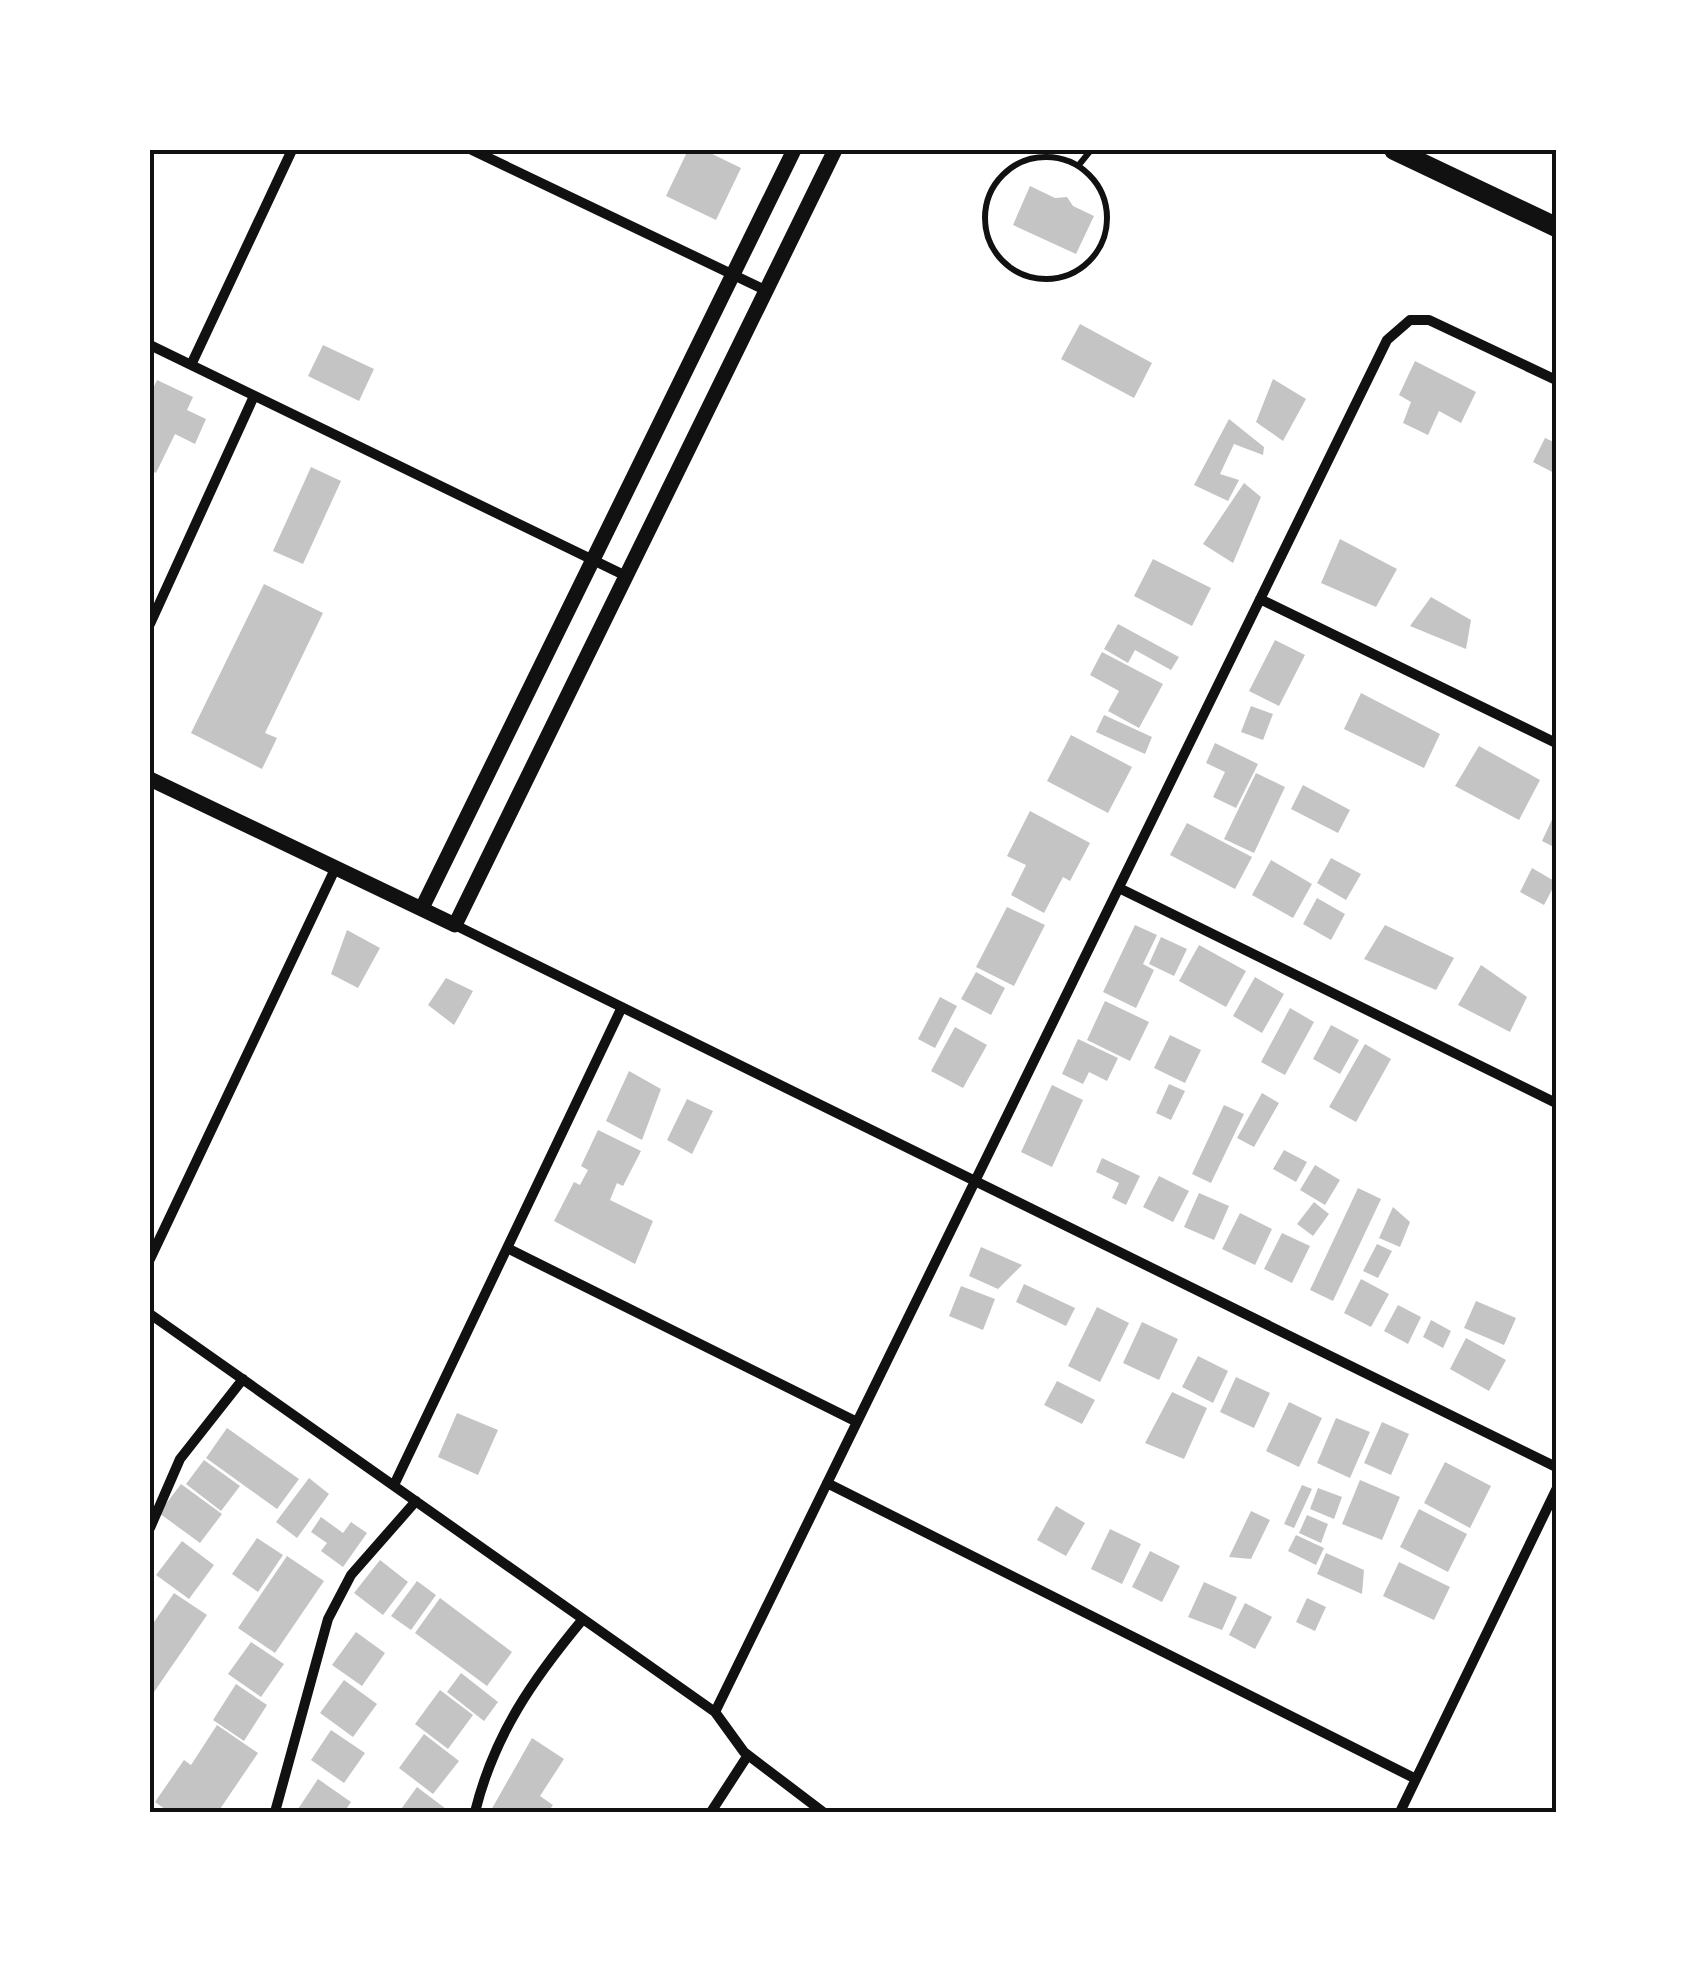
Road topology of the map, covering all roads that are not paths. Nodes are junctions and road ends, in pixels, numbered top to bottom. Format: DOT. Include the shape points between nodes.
graph roads {
  1 [pos="292,150"];
  2 [pos="472,150"];
  3 [pos="794,150"];
  4 [pos="835,150"];
  5 [pos="1091,150"];
  6 [pos="1394,150"];
  7 [pos="1078,166"];
  8 [pos="1556,227"];
  9 [pos="733,274"];
  10 [pos="766,290"];
  11 [pos="150,346"];
  12 [pos="191,365"];
  13 [pos="1556,380"];
  14 [pos="254,396"];
  15 [pos="592,561"];
  16 [pos="626,576"];
  17 [pos="1260,598"];
  18 [pos="150,624"];
  19 [pos="1556,744"];
  20 [pos="150,778"];
  21 [pos="336,868"];
  22 [pos="1118,888"];
  23 [pos="422,908"];
  24 [pos="455,925"];
  25 [pos="622,1007"];
  26 [pos="1556,1104"];
  27 [pos="975,1181"];
  28 [pos="507,1248"];
  29 [pos="150,1259"];
  30 [pos="150,1314"];
  31 [pos="243,1379"];
  32 [pos="857,1422"];
  33 [pos="1556,1467"];
  34 [pos="827,1483"];
  35 [pos="394,1485"];
  36 [pos="1556,1490"];
  37 [pos="416,1501"];
  38 [pos="150,1528"];
  39 [pos="584,1619"];
  40 [pos="715,1712"];
  41 [pos="748,1756"];
  42 [pos="1416,1779"];
  43 [pos="276,1812"];
  44 [pos="475,1812"];
  45 [pos="711,1812"];
  46 [pos="824,1812"];
  47 [pos="1400,1812"];
  1 -- 12 [label="street"];
  2 -- 9 [label="street"];
  3 -- 9 [label="street"];
  4 -- 10 [label="street"];
  5 -- 7 [label="lane"];
  6 -- 8 [label="main road"];
  7 -- 7 [label="lane" via="1052,157 1024,160 993,187 985,213 989,240 1016,272 1058,278 1095,255 1107,214 1098,186"];
  9 -- 10 [label="street"];
  9 -- 15 [label="street"];
  10 -- 16 [label="street"];
  11 -- 12 [label="street"];
  12 -- 14 [label="street"];
  13 -- 17 [label="street" via="1439,323 1410,320 1386,340"];
  14 -- 15 [label="street"];
  14 -- 18 [label="street"];
  15 -- 16 [label="street"];
  15 -- 23 [label="street"];
  16 -- 24 [label="street"];
  17 -- 19 [label="street"];
  17 -- 22 [label="street"];
  20 -- 21 [label="street"];
  21 -- 23 [label="street"];
  21 -- 29 [label="street"];
  22 -- 26 [label="street"];
  22 -- 27 [label="street"];
  23 -- 24 [label="street"];
  24 -- 25 [label="street"];
  25 -- 27 [label="street"];
  25 -- 28 [label="street"];
  27 -- 32 [label="street"];
  27 -- 33 [label="street"];
  28 -- 32 [label="street"];
  28 -- 35 [label="street"];
  30 -- 31 [label="street"];
  31 -- 35 [label="street"];
  31 -- 38 [label="street" via="180,1459"];
  32 -- 34 [label="street"];
  34 -- 40 [label="street"];
  34 -- 42 [label="street"];
  35 -- 37 [label="street"];
  36 -- 42 [label="street"];
  37 -- 39 [label="street"];
  37 -- 43 [label="street" via="338,1598 320,1642"];
  39 -- 40 [label="street"];
  39 -- 44 [label="street" via="524,1692 495,1749"];
  40 -- 41 [label="street"];
  41 -- 45 [label="street"];
  41 -- 46 [label="street"];
  42 -- 47 [label="street"];
}
